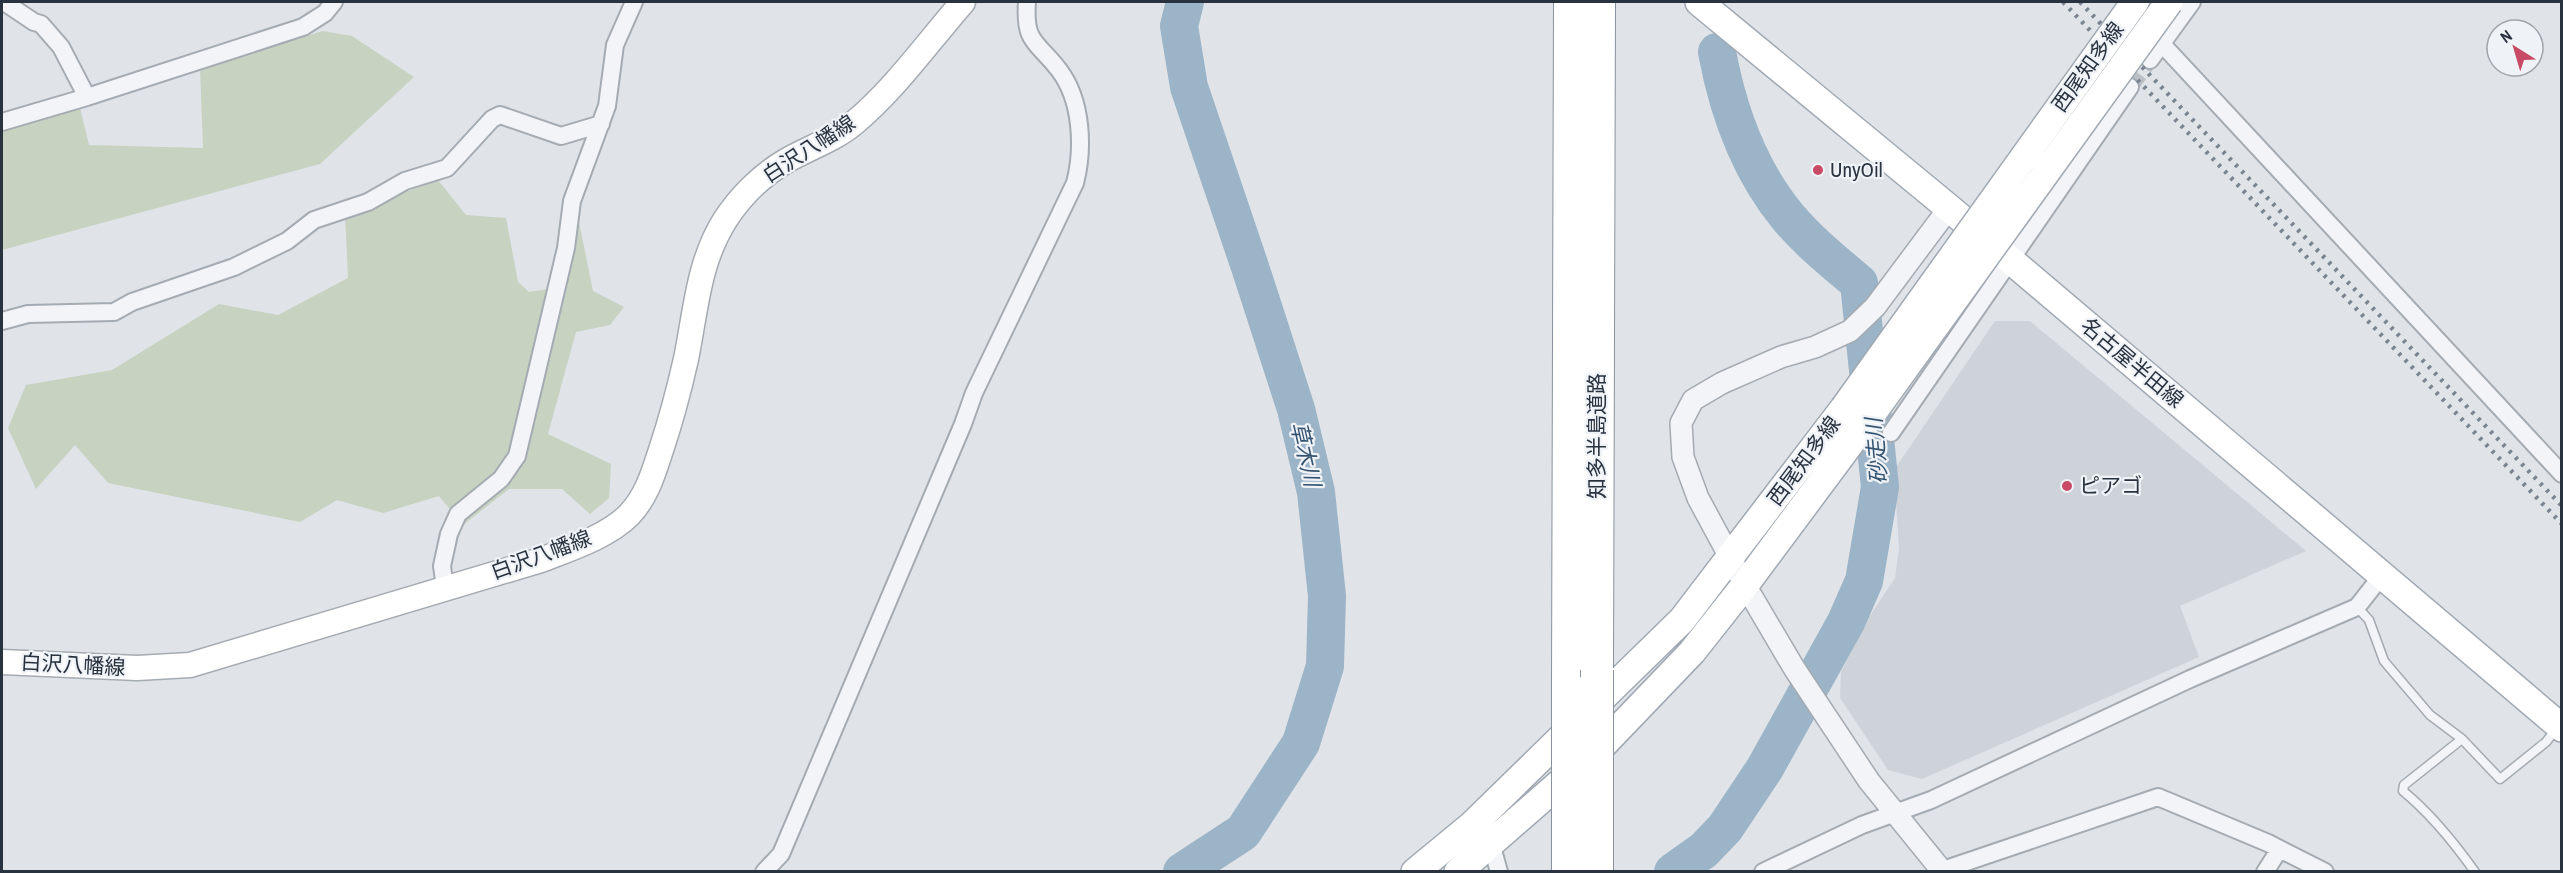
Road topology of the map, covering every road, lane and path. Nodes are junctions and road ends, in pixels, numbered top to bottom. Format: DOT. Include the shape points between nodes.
graph roads {
  1 [pos="4,2"];
  2 [pos="334,2"];
  3 [pos="634,2"];
  4 [pos="963,2"];
  5 [pos="1027,2"];
  6 [pos="1570,2"];
  7 [pos="1599,2"];
  8 [pos="1700,2"];
  9 [pos="2135,2"];
  10 [pos="2169,2"];
  11 [pos="2192,2"];
  12 [pos="2162,44"];
  13 [pos="2150,60"];
  14 [pos="2130,87"];
  15 [pos="87,97"];
  16 [pos="2,122"];
  17 [pos="601,124"];
  18 [pos="1949,208"];
  19 [pos="2010,260"];
  20 [pos="2,321"];
  21 [pos="1854,417"];
  22 [pos="1891,433"];
  23 [pos="2562,474"];
  24 [pos="1730,559"];
  25 [pos="2383,574"];
  26 [pos="1745,585"];
  27 [pos="445,588"];
  28 [pos="2357,607"];
  29 [pos="2,662"];
  30 [pos="2560,727"];
  31 [pos="2462,739"];
  32 [pos="1893,812"];
  33 [pos="1491,843"];
  34 [pos="2279,850"];
  35 [pos="1940,871"];
  36 [pos="764,872"];
  37 [pos="1415,872"];
  38 [pos="1458,872"];
  39 [pos="1499,872"];
  40 [pos="1568,872"];
  41 [pos="1597,872"];
  42 [pos="1763,872"];
  43 [pos="2265,872"];
  44 [pos="2325,872"];
  45 [pos="2475,872"];
  1 -- 15 [label="street" via="41,24 62,47"];
  2 -- 15 [label="street" via="303,27"];
  3 -- 17 [label="street" via="615,45"];
  4 -- 27 [label="main road, 白沢八幡線" via="854,123 771,170 726,218 704,263 673,413 649,488 628,515 571,549"];
  5 -- 36 [label="street" via="1026,21 1033,43 1060,71 1075,103 1081,150 1075,183 974,393 781,854"];
  6 -- 40 [label="highway, 知多半島道路, bridge"];
  7 -- 41 [label="highway, 知多半島道路, bridge"];
  8 -- 18 [label="main road, 名古屋半田線"];
  9 -- 21 [label="main road, 西尾知多線, bridge"];
  10 -- 21 [label="main road, 西尾知多線, bridge"];
  11 -- 12 [label="street"];
  12 -- 13 [label="street"];
  12 -- 23 [label="street"];
  14 -- 19 [label="street"];
  15 -- 16 [label="street"];
  17 -- 20 [label="street" via="561,135 500,115 447,168 314,220 287,241 234,267 132,302 114,312 28,314"];
  17 -- 27 [label="street" via="573,201 566,248 517,456 501,479 458,514 442,566"];
  18 -- 19 [label="main road, 名古屋半田線"];
  18 -- 24 [label="street" via="1875,307 1850,332 1781,357 1693,400 1681,423 1683,457 1698,498"];
  19 -- 22 [label="street"];
  19 -- 25 [label="main road, 名古屋半田線"];
  21 -- 24 [label="main road, 西尾知多線"];
  21 -- 26 [label="main road, 西尾知多線"];
  24 -- 26 [label="street"];
  24 -- 37 [label="main road, 西尾知多線" via="1674,628 1472,825"];
  25 -- 28 [label="street"];
  25 -- 30 [label="main road, 名古屋半田線"];
  26 -- 32 [label="street" via="1821,710"];
  26 -- 33 [label="main road, 西尾知多線" via="1692,652 1599,749"];
  27 -- 29 [label="main road, 白沢八幡線" via="190,665 137,668"];
  28 -- 31 [label="lane" via="2369,620 2384,662 2430,715"];
  28 -- 32 [label="street" via="1930,800"];
  30 -- 31 [label="lane" via="2500,779"];
  31 -- 45 [label="lane" via="2404,785 2403,791 2452,839"];
  32 -- 35 [label="street"];
  32 -- 42 [label="street"];
  33 -- 38 [label="main road, 西尾知多線"];
  33 -- 39 [label="street"];
  34 -- 35 [label="street" via="2158,797"];
  34 -- 43 [label="street"];
  34 -- 44 [label="street"];
}
